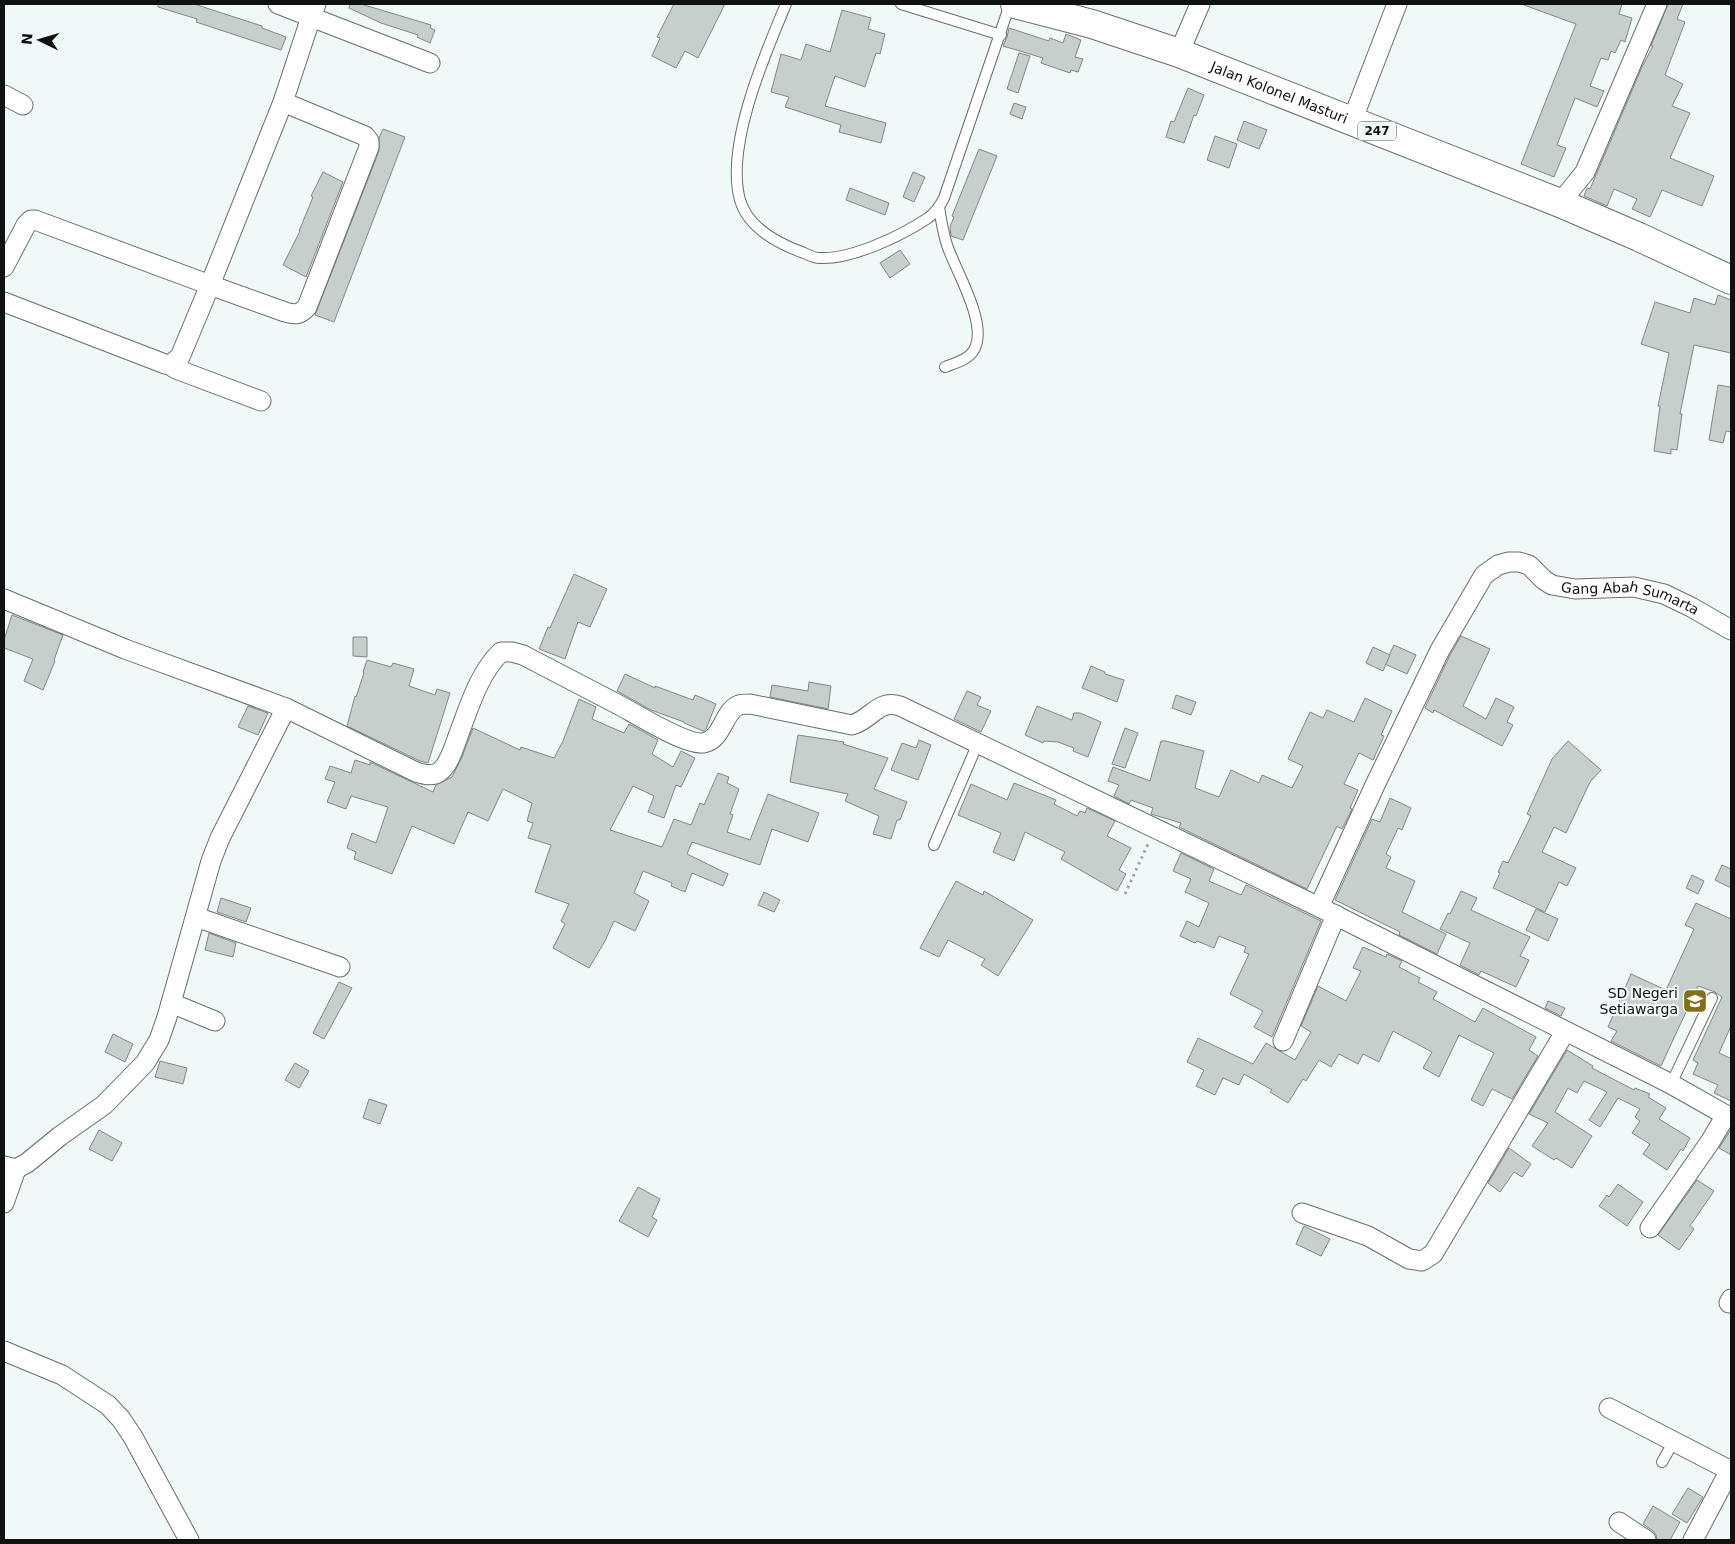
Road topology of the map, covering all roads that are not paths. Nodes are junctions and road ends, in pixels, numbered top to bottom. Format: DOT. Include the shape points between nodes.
graph roads {
  1 [pos="278,4"];
  2 [pos="786,4"];
  3 [pos="901,4"];
  4 [pos="1010,4"];
  5 [pos="1015,4"];
  6 [pos="1200,4"];
  7 [pos="1397,4"];
  8 [pos="1657,4"];
  9 [pos="313,10"];
  10 [pos="1001,36"];
  11 [pos="1179,54"];
  12 [pos="430,63"];
  13 [pos="4,95"];
  14 [pos="282,102"];
  15 [pos="23,105"];
  16 [pos="1352,121"];
  17 [pos="1560,203"];
  18 [pos="939,207"];
  19 [pos="4,267"];
  20 [pos="1731,280"];
  21 [pos="210,285"];
  22 [pos="4,302"];
  23 [pos="170,365"];
  24 [pos="945,367"];
  25 [pos="261,401"];
  26 [pos="4,598"];
  27 [pos="1731,630"];
  28 [pos="286,708"];
  29 [pos="978,743"];
  30 [pos="934,845"];
  31 [pos="1328,911"];
  32 [pos="196,917"];
  33 [pos="340,966"];
  34 [pos="1712,998"];
  35 [pos="171,1003"];
  36 [pos="215,1021"];
  37 [pos="1565,1032"];
  38 [pos="1283,1040"];
  39 [pos="1671,1084"];
  40 [pos="1729,1116"];
  41 [pos="10,1167"];
  42 [pos="4,1203"];
  43 [pos="1302,1213"];
  44 [pos="1650,1228"];
  45 [pos="4,1351"];
  46 [pos="1610,1408"];
  47 [pos="1674,1441"];
  48 [pos="1662,1462"];
  49 [pos="1730,1470"];
  50 [pos="1619,1522"];
  51 [pos="189,1540"];
  52 [pos="1646,1540"];
  53 [pos="1693,1540"];
  1 -- 9 [label="street"];
  2 -- 18 [label="lane" via="766,50 740,133 736,180 740,202 752,222 789,248 817,258 838,257 864,250 898,234 928,218"];
  3 -- 10 [label="lane"];
  4 -- 10 [label="lane"];
  5 -- 11 [label="main road, Jalan Kolonel Masturi / 247" via="1092,24"];
  6 -- 11 [label="street"];
  7 -- 16 [label="street"];
  8 -- 17 [label="street" via="1584,172"];
  9 -- 12 [label="street"];
  9 -- 14 [label="street"];
  10 -- 18 [label="lane"];
  11 -- 16 [label="main road, Jalan Kolonel Masturi / 247"];
  13 -- 15 [label="street"];
  14 -- 21 [label="street"];
  14 -- 21 [label="street" via="369,140 307,307 295,315"];
  16 -- 17 [label="main road, Jalan Kolonel Masturi / 247"];
  17 -- 20 [label="main road, Jalan Kolonel Masturi / 247"];
  18 -- 24 [label="lane" via="947,246 974,309 978,338 967,358"];
  19 -- 21 [label="street" via="25,228 35,220"];
  21 -- 23 [label="street" via="180,357"];
  22 -- 23 [label="street"];
  23 -- 25 [label="street"];
  26 -- 28 [label="street" via="125,649"];
  27 -- 31 [label="street, Gang Abah Sumarta" via="1664,594 1634,587 1575,589 1552,585 1530,565 1519,562 1503,563 1484,575 1440,650 1409,714"];
  28 -- 29 [label="street" via="416,772 434,774 440,772 451,756 472,700 493,660 501,652 512,652 524,655 665,729 700,743 716,736 733,708 740,704 852,725 882,705 891,703"];
  28 -- 32 [label="street" via="220,838"];
  29 -- 30 [label="lane"];
  29 -- 31 [label="street"];
  31 -- 37 [label="street"];
  31 -- 38 [label="street, Gang Abah Sumarta"];
  32 -- 33 [label="street"];
  32 -- 35 [label="street"];
  34 -- 39 [label="lane"];
  35 -- 36 [label="street"];
  35 -- 41 [label="street" via="159,1040 127,1083 104,1105 26,1163"];
  37 -- 39 [label="street"];
  37 -- 43 [label="street" via="1433,1254 1422,1261 1409,1259 1368,1236"];
  39 -- 40 [label="street"];
  40 -- 44 [label="street"];
  41 -- 42 [label="street"];
  45 -- 51 [label="street" via="62,1375 108,1405 133,1437"];
  46 -- 47 [label="street"];
  47 -- 48 [label="lane"];
  47 -- 49 [label="street"];
  49 -- 53 [label="street"];
  50 -- 52 [label="street"];
}
